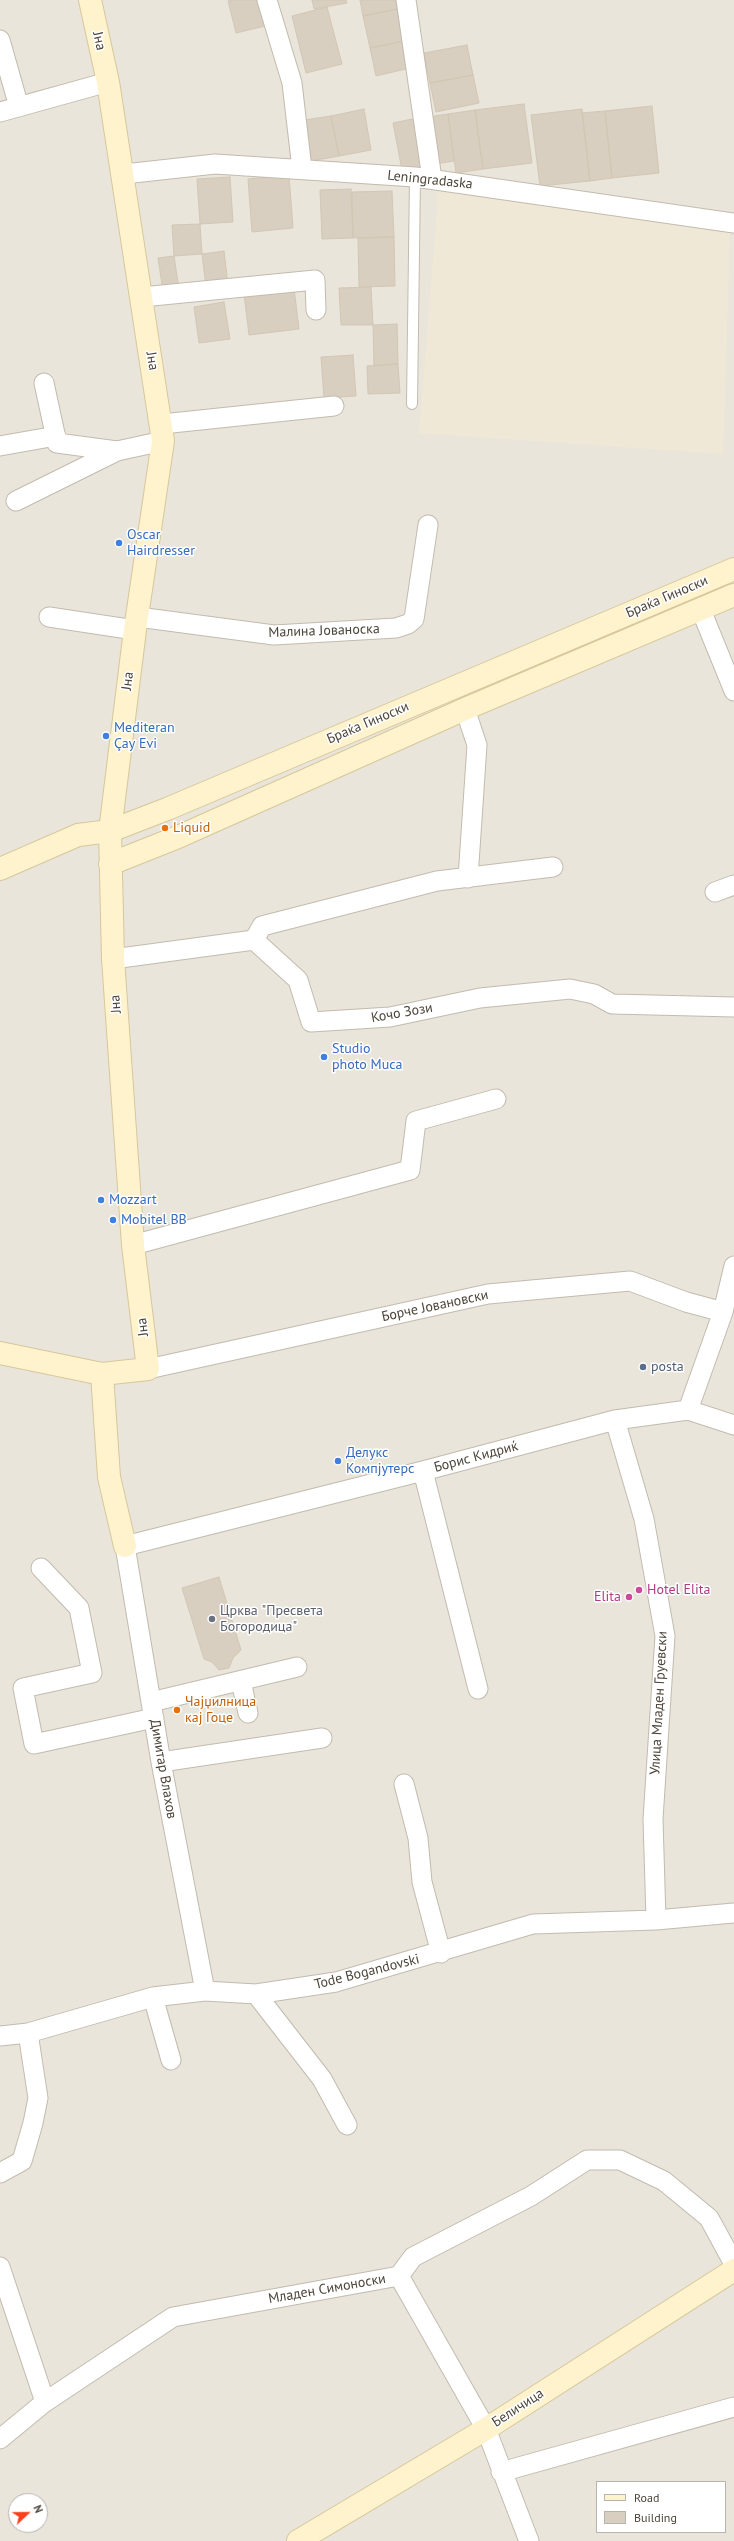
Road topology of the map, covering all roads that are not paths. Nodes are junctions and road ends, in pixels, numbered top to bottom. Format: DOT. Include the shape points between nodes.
graph roads {
  1 [pos="90,0"];
  2 [pos="267,0"];
  3 [pos="406,0"];
  4 [pos="0,40"];
  5 [pos="108,82"];
  6 [pos="19,107"];
  7 [pos="0,112"];
  8 [pos="302,168"];
  9 [pos="124,174"];
  10 [pos="424,178"];
  11 [pos="734,223"];
  12 [pos="142,297"];
  13 [pos="316,310"];
  14 [pos="44,383"];
  15 [pos="412,404"];
  16 [pos="334,406"];
  17 [pos="163,432"];
  18 [pos="56,436"];
  19 [pos="0,446"];
  20 [pos="117,451"];
  21 [pos="16,501"];
  22 [pos="428,525"];
  23 [pos="734,569"];
  24 [pos="734,595"];
  25 [pos="701,610"];
  26 [pos="49,617"];
  27 [pos="136,623"];
  28 [pos="734,691"];
  29 [pos="465,709"];
  30 [pos="110,831"];
  31 [pos="110,864"];
  32 [pos="554,867"];
  33 [pos="0,869"];
  34 [pos="468,878"];
  35 [pos="734,885"];
  36 [pos="715,892"];
  37 [pos="254,940"];
  38 [pos="113,959"];
  39 [pos="734,1007"];
  40 [pos="496,1099"];
  41 [pos="133,1244"];
  42 [pos="734,1266"];
  43 [pos="722,1312"];
  44 [pos="0,1353"];
  45 [pos="148,1369"];
  46 [pos="102,1374"];
  47 [pos="688,1410"];
  48 [pos="615,1420"];
  49 [pos="734,1425"];
  50 [pos="423,1471"];
  51 [pos="126,1546"];
  52 [pos="41,1568"];
  53 [pos="297,1667"];
  54 [pos="241,1681"];
  55 [pos="478,1689"];
  56 [pos="152,1710"];
  57 [pos="248,1713"];
  58 [pos="322,1738"];
  59 [pos="161,1762"];
  60 [pos="404,1784"];
  61 [pos="734,1913"];
  62 [pos="656,1920"];
  63 [pos="441,1953"];
  64 [pos="205,1991"];
  65 [pos="256,1994"];
  66 [pos="153,1997"];
  67 [pos="28,2033"];
  68 [pos="0,2036"];
  69 [pos="171,2060"];
  70 [pos="347,2125"];
  71 [pos="0,2172"];
  72 [pos="734,2264"];
  73 [pos="0,2267"];
  74 [pos="734,2270"];
  75 [pos="399,2276"];
  76 [pos="45,2402"];
  77 [pos="734,2407"];
  78 [pos="486,2429"];
  79 [pos="0,2439"];
  80 [pos="501,2472"];
  81 [pos="298,2541"];
  82 [pos="530,2541"];
  1 -- 5 [label="street, Јна"];
  2 -- 8 [label="street" via="292,83"];
  3 -- 10 [label="street"];
  4 -- 6 [label="street"];
  5 -- 6 [label="street"];
  5 -- 9 [label="street, Јна"];
  6 -- 7 [label="street"];
  8 -- 9 [label="street, Leningradaska" via="215,164"];
  8 -- 10 [label="street, Leningradaska"];
  9 -- 12 [label="street, Јна"];
  10 -- 11 [label="street, Leningradaska"];
  10 -- 15 [label="lane"];
  12 -- 13 [label="street" via="315,280"];
  12 -- 17 [label="street, Јна"];
  14 -- 18 [label="street"];
  16 -- 17 [label="street"];
  17 -- 20 [label="street"];
  17 -- 27 [label="street, Јна"];
  18 -- 19 [label="street"];
  18 -- 20 [label="street" via="57,443"];
  20 -- 21 [label="street"];
  22 -- 27 [label="street, Малина Јованоска" via="414,619 408,624 396,628 274,635"];
  23 -- 30 [label="street, Браќа Гиноски"];
  24 -- 25 [label="street, Браќа Гиноски"];
  25 -- 28 [label="street"];
  25 -- 29 [label="street, Браќа Гиноски"];
  26 -- 27 [label="street"];
  27 -- 30 [label="street, Јна"];
  29 -- 31 [label="street, Браќа Гиноски" via="178,837"];
  29 -- 34 [label="street" via="477,745"];
  30 -- 31 [label="street, Јна"];
  30 -- 33 [label="street, Браќа Гиноски" via="78,835"];
  31 -- 38 [label="street, Јна"];
  32 -- 34 [label="street"];
  34 -- 37 [label="street" via="437,880 262,926"];
  35 -- 36 [label="street"];
  37 -- 38 [label="street"];
  37 -- 39 [label="street, Кочо Зози" via="298,980 311,1022 390,1018 480,998 570,988 594,994 612,1004"];
  38 -- 41 [label="street, Јна"];
  40 -- 41 [label="street" via="416,1121 410,1170"];
  41 -- 45 [label="street, Јна"];
  42 -- 43 [label="street"];
  43 -- 45 [label="street, Борче Јовановски" via="686,1302 630,1281 496,1293"];
  43 -- 47 [label="street"];
  44 -- 46 [label="street"];
  45 -- 46 [label="street"];
  46 -- 51 [label="street" via="109,1477"];
  47 -- 48 [label="street, Борис Кидриќ"];
  47 -- 49 [label="street, Борис Кидриќ"];
  48 -- 50 [label="street, Борис Кидриќ"];
  48 -- 62 [label="street, Улица Младен Груевски" via="644,1519 665,1636 653,1820"];
  50 -- 51 [label="street, Борис Кидриќ"];
  50 -- 55 [label="street"];
  51 -- 56 [label="street, Димитар Влахов"];
  52 -- 56 [label="street" via="79,1608 92,1673 23,1688 34,1744"];
  53 -- 54 [label="street"];
  54 -- 56 [label="street"];
  54 -- 57 [label="street"];
  56 -- 59 [label="street, Димитар Влахов"];
  58 -- 59 [label="street"];
  59 -- 64 [label="street, Димитар Влахов"];
  60 -- 63 [label="street" via="418,1838 422,1882"];
  61 -- 62 [label="street, Tode Bogandovski"];
  62 -- 63 [label="street, Tode Bogandovski" via="533,1924"];
  63 -- 65 [label="street, Tode Bogandovski" via="336,1982"];
  64 -- 65 [label="street, Tode Bogandovski"];
  64 -- 66 [label="street, Tode Bogandovski"];
  65 -- 70 [label="street" via="322,2079"];
  66 -- 67 [label="street, Tode Bogandovski"];
  66 -- 69 [label="street"];
  67 -- 68 [label="street, Tode Bogandovski"];
  67 -- 71 [label="street" via="38,2098 33,2123 22,2161"];
  72 -- 75 [label="street, Младен Симоноски" via="709,2218 664,2180 620,2160 587,2160 531,2196 413,2257"];
  73 -- 76 [label="street"];
  74 -- 78 [label="street, Беличица"];
  75 -- 76 [label="street, Младен Симоноски" via="173,2317"];
  75 -- 78 [label="street"];
  76 -- 79 [label="street, Младен Симоноски"];
  77 -- 80 [label="street"];
  78 -- 80 [label="street"];
  78 -- 81 [label="street, Беличица"];
  80 -- 82 [label="street"];
}
